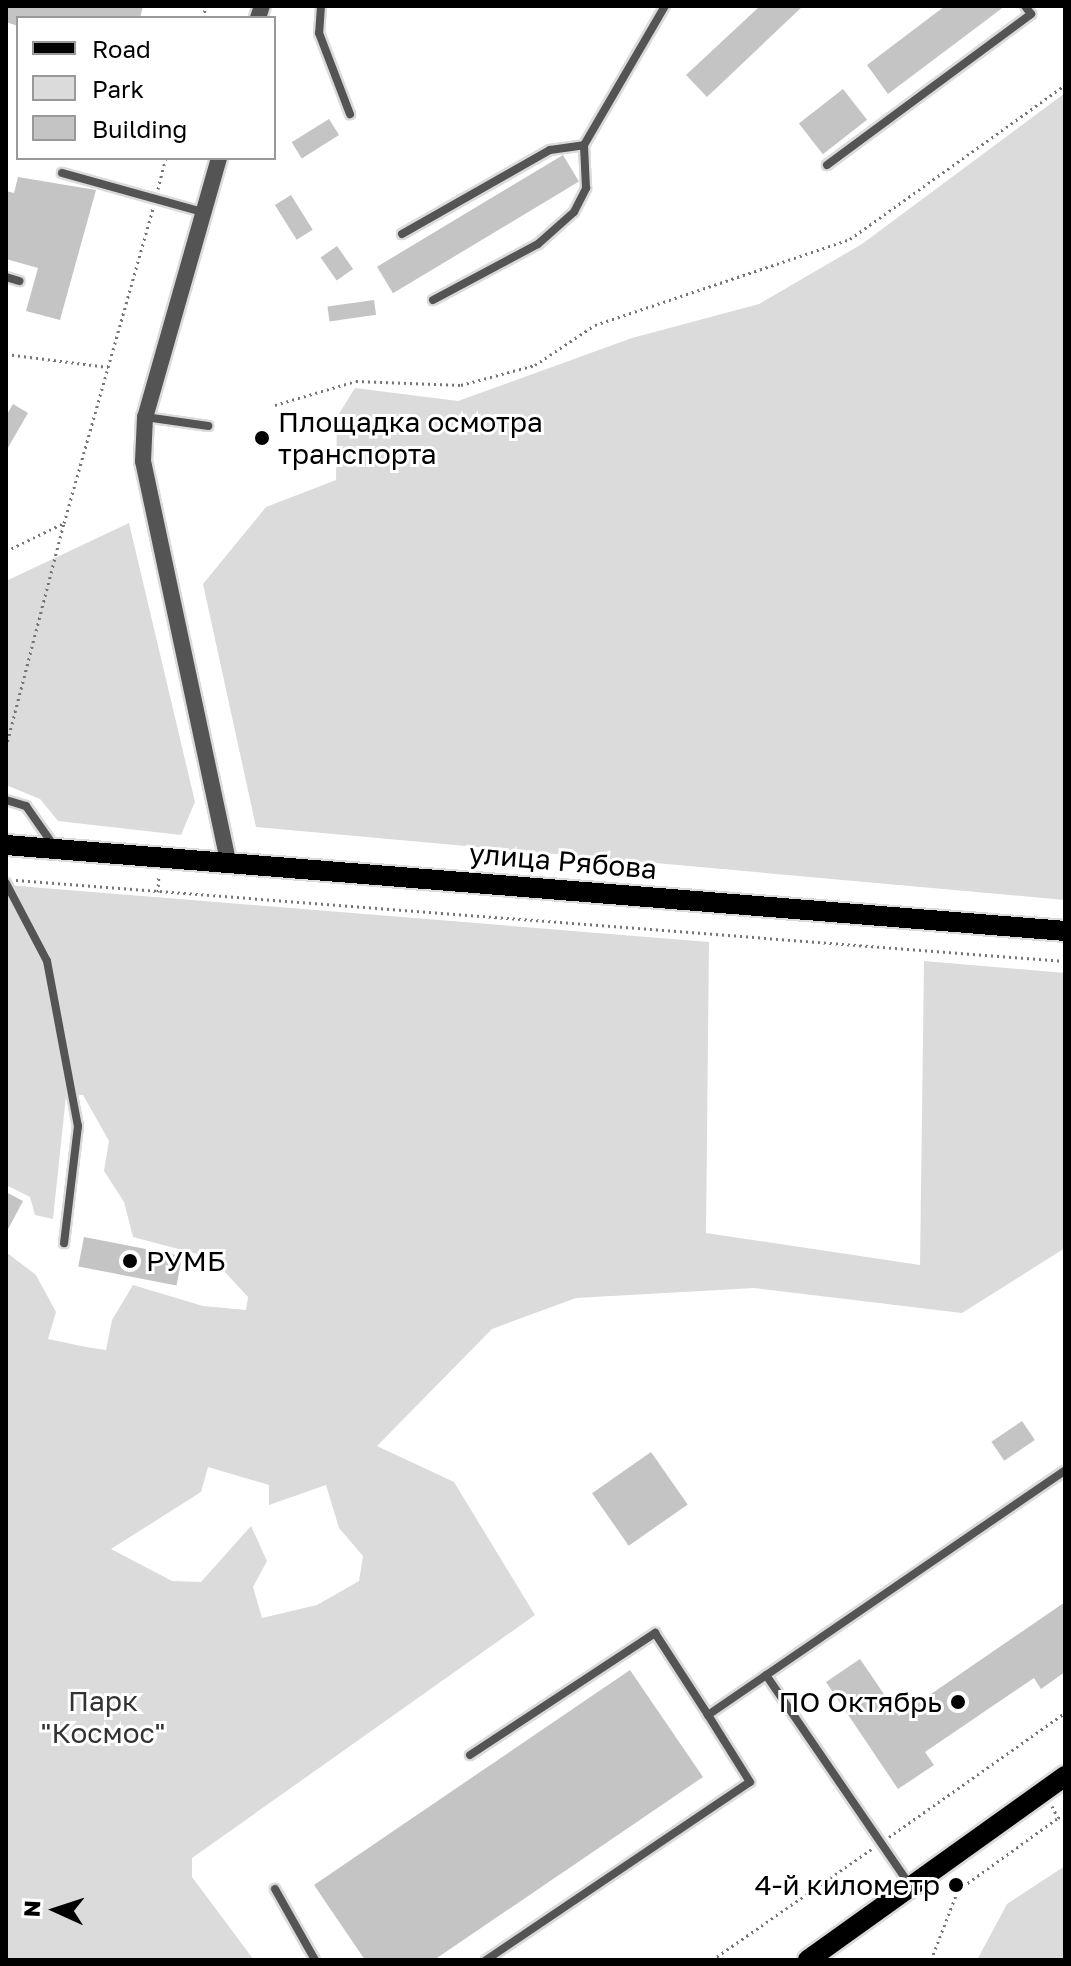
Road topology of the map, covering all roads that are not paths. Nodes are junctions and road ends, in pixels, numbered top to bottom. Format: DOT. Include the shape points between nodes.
graph roads {
  1 [pos="321,6"];
  2 [pos="665,6"];
  3 [pos="1025,6"];
  4 [pos="350,114"];
  5 [pos="584,145"];
  6 [pos="218,160"];
  7 [pos="827,165"];
  8 [pos="62,173"];
  9 [pos="203,212"];
  10 [pos="402,234"];
  11 [pos="6,277"];
  12 [pos="19,281"];
  13 [pos="433,300"];
  14 [pos="145,417"];
  15 [pos="208,426"];
  16 [pos="6,800"];
  17 [pos="6,845"];
  18 [pos="56,850"];
  19 [pos="228,862"];
  20 [pos="6,883"];
  21 [pos="1065,931"];
  22 [pos="64,1243"];
  23 [pos="1065,1471"];
  24 [pos="766,1675"];
  25 [pos="708,1715"];
  26 [pos="470,1755"];
  27 [pos="1065,1776"];
  28 [pos="912,1887"];
  29 [pos="275,1889"];
  30 [pos="315,1960"];
  31 [pos="486,1960"];
  32 [pos="808,1960"];
  1 -- 4 [label="lane" via="319,33"];
  2 -- 5 [label="lane"];
  3 -- 7 [label="lane" via="1031,14"];
  5 -- 10 [label="lane" via="550,150"];
  5 -- 13 [label="lane" via="586,188 574,212 538,244"];
  6 -- 9 [label="street"];
  8 -- 9 [label="lane"];
  9 -- 14 [label="street"];
  11 -- 12 [label="lane"];
  14 -- 15 [label="lane"];
  14 -- 19 [label="street" via="143,461"];
  16 -- 18 [label="lane" via="26,806"];
  17 -- 18 [label="main road, улица Рябова"];
  18 -- 19 [label="main road, улица Рябова"];
  19 -- 21 [label="main road, улица Рябова"];
  20 -- 22 [label="lane" via="47,961 78,1126"];
  23 -- 24 [label="lane"];
  24 -- 25 [label="lane"];
  24 -- 28 [label="lane"];
  25 -- 26 [label="lane" via="655,1633"];
  25 -- 31 [label="lane" via="750,1782"];
  27 -- 28 [label="main road"];
  28 -- 32 [label="main road"];
  29 -- 30 [label="lane"];
}
